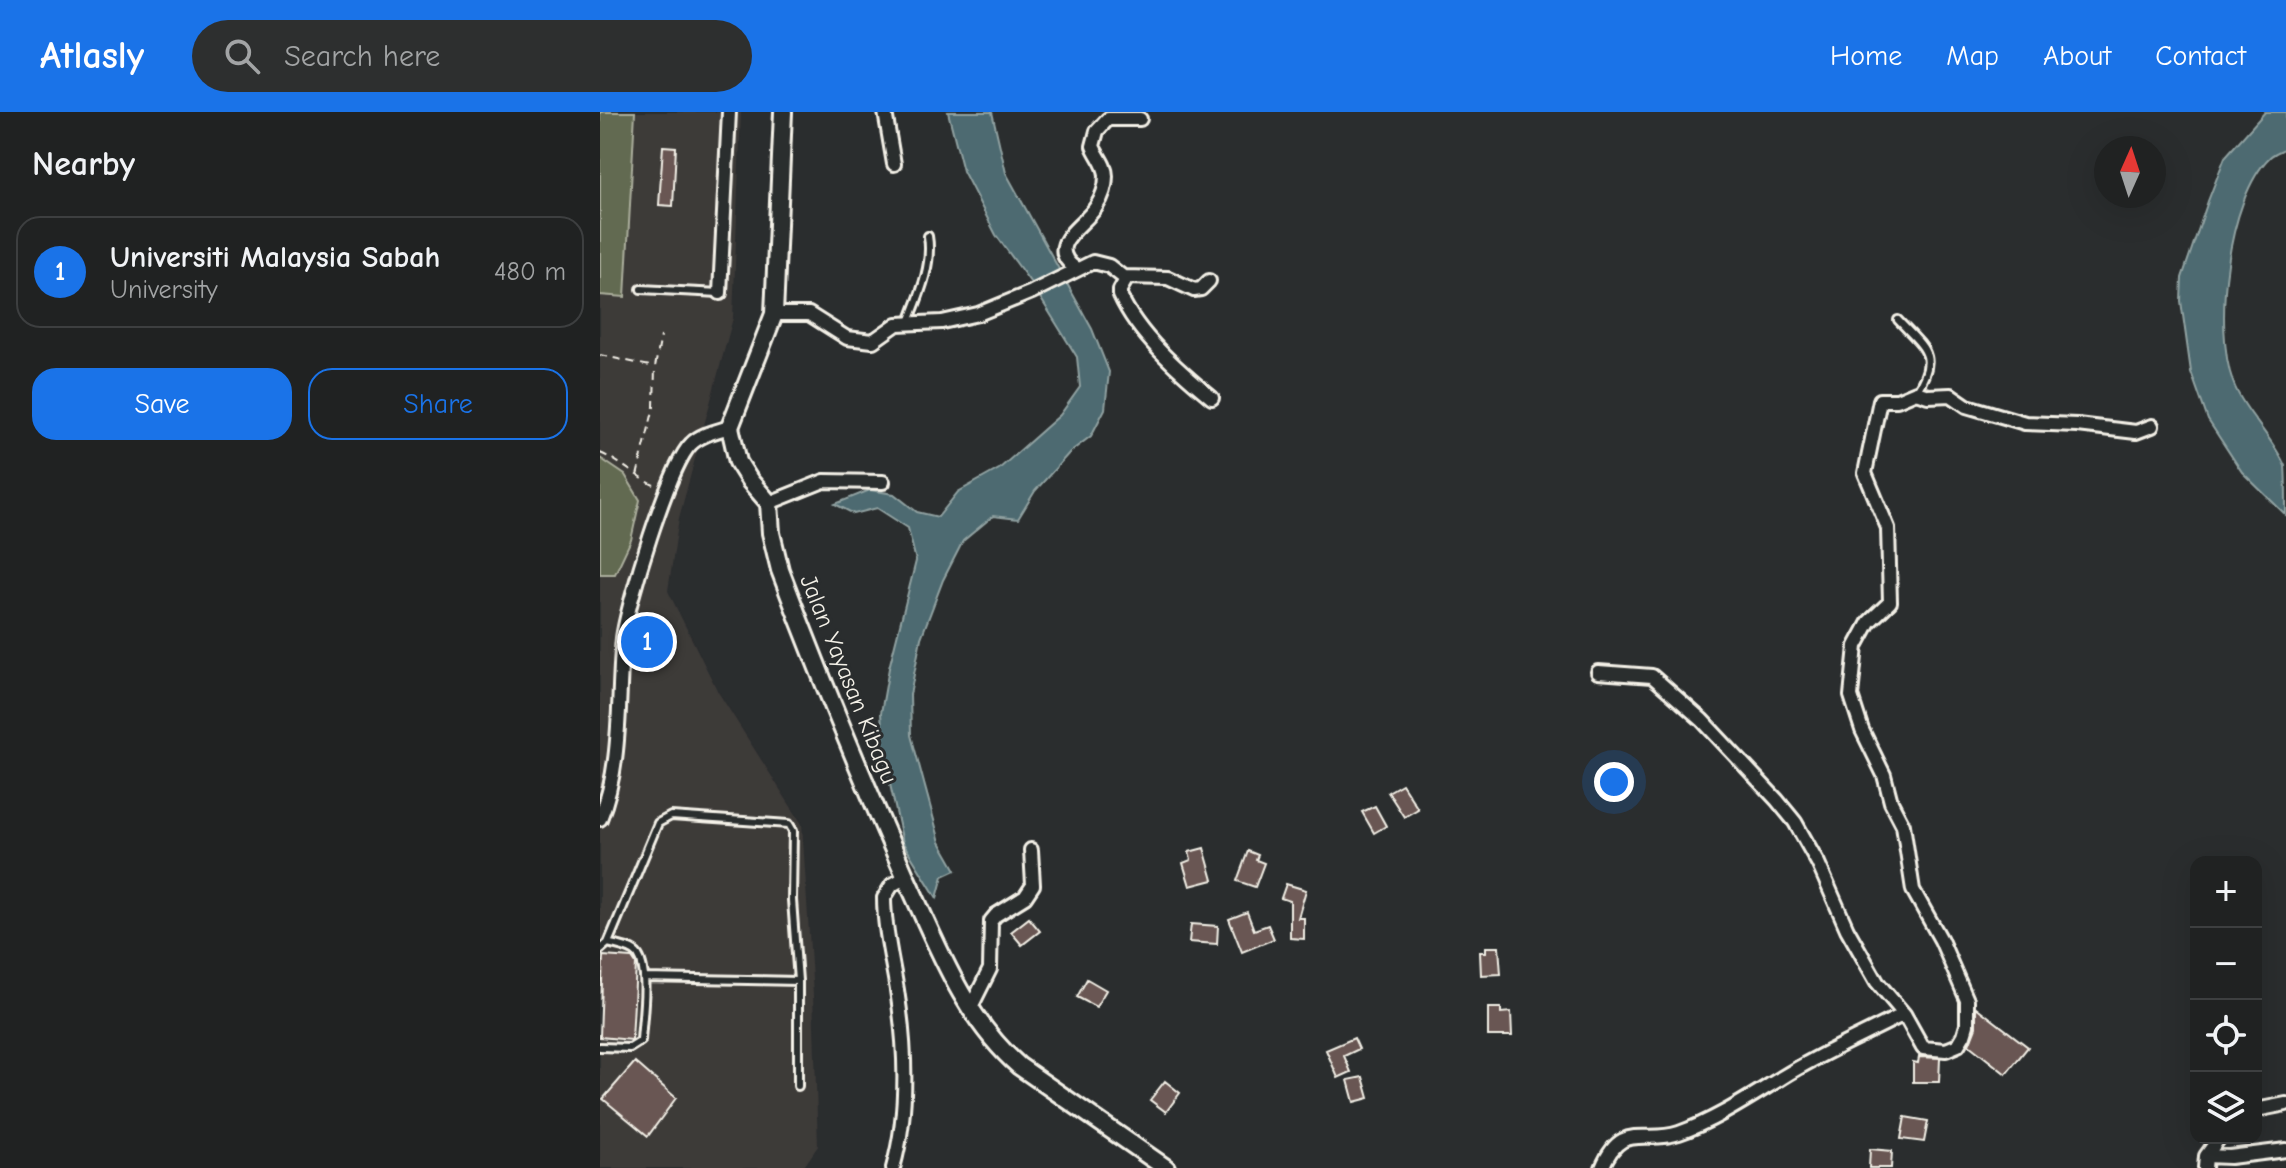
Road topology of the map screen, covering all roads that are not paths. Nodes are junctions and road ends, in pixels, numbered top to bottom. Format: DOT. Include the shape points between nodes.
graph roads {
  1 [pos="729,112"];
  2 [pos="783,112"];
  3 [pos="885,112"];
  4 [pos="1140,119"];
  5 [pos="894,164"];
  6 [pos="928,236"];
  7 [pos="1070,271"];
  8 [pos="1127,278"];
  9 [pos="1209,281"];
  10 [pos="641,289"];
  11 [pos="720,293"];
  12 [pos="774,314"];
  13 [pos="1898,320"];
  14 [pos="909,322"];
  15 [pos="1916,392"];
  16 [pos="1212,398"];
  17 [pos="2152,426"];
  18 [pos="730,427"];
  19 [pos="883,482"];
  20 [pos="769,503"];
  21 [pos="1598,672"];
  22 [pos="600,819"];
  23 [pos="1031,850"];
  24 [pos="906,877"];
  25 [pos="608,943"];
  26 [pos="600,950"];
  27 [pos="644,978"];
  28 [pos="798,981"];
  29 [pos="971,1007"];
  30 [pos="1904,1014"];
  31 [pos="600,1047"];
  32 [pos="798,1086"];
  33 [pos="2286,1104"];
  34 [pos="2262,1109"];
  35 [pos="2216,1144"];
  36 [pos="2286,1150"];
  37 [pos="2206,1162"];
  38 [pos="893,1168"];
  39 [pos="1166,1168"];
  40 [pos="1602,1168"];
  1 -- 11 [label="street"];
  2 -- 12 [label="street"];
  3 -- 5 [label="street"];
  4 -- 7 [label="street" via="1108,119 1097,131 1093,146 1106,177 1096,208 1064,245"];
  6 -- 14 [label="lane" via="923,285"];
  7 -- 8 [label="street" via="1100,262"];
  7 -- 14 [label="street" via="960,320"];
  8 -- 9 [label="street" via="1168,278 1194,290"];
  8 -- 16 [label="street" via="1120,295 1139,325"];
  10 -- 11 [label="lane"];
  12 -- 14 [label="street" via="809,314 847,338 865,341"];
  12 -- 18 [label="street"];
  13 -- 15 [label="lane" via="1927,351 1928,373"];
  15 -- 17 [label="street" via="1951,395 1967,406 2025,423 2136,432"];
  15 -- 30 [label="street" via="1880,400 1872,429 1865,473 1888,528 1890,602 1869,622 1856,646 1851,696 1903,825 1913,890 1967,1000 1967,1025 1958,1045 1932,1051 1923,1048"];
  18 -- 20 [label="street" via="738,462"];
  18 -- 22 [label="street" via="691,444 666,491 624,631 615,764"];
  19 -- 20 [label="street" via="824,481"];
  20 -- 24 [label="street, Jalan Yayasan Kibagu" via="780,570"];
  21 -- 30 [label="street" via="1652,676 1777,800 1818,863 1877,982"];
  23 -- 29 [label="street" via="1033,885 991,921 990,969"];
  24 -- 29 [label="street, Jalan Yayasan Kibagu"];
  24 -- 38 [label="street" via="884,898 904,1078"];
  25 -- 26 [label="lane"];
  25 -- 27 [label="lane" via="637,954"];
  25 -- 28 [label="lane" via="663,819 785,823 793,831"];
  27 -- 28 [label="lane"];
  27 -- 31 [label="lane" via="641,1041 630,1048"];
  28 -- 32 [label="lane"];
  29 -- 39 [label="street, Jalan Yayasan Kibagu" via="999,1048 1019,1066"];
  30 -- 40 [label="street" via="1687,1130 1624,1139"];
  33 -- 34 [label="street"];
  35 -- 37 [label="street"];
  36 -- 37 [label="street"];
}
